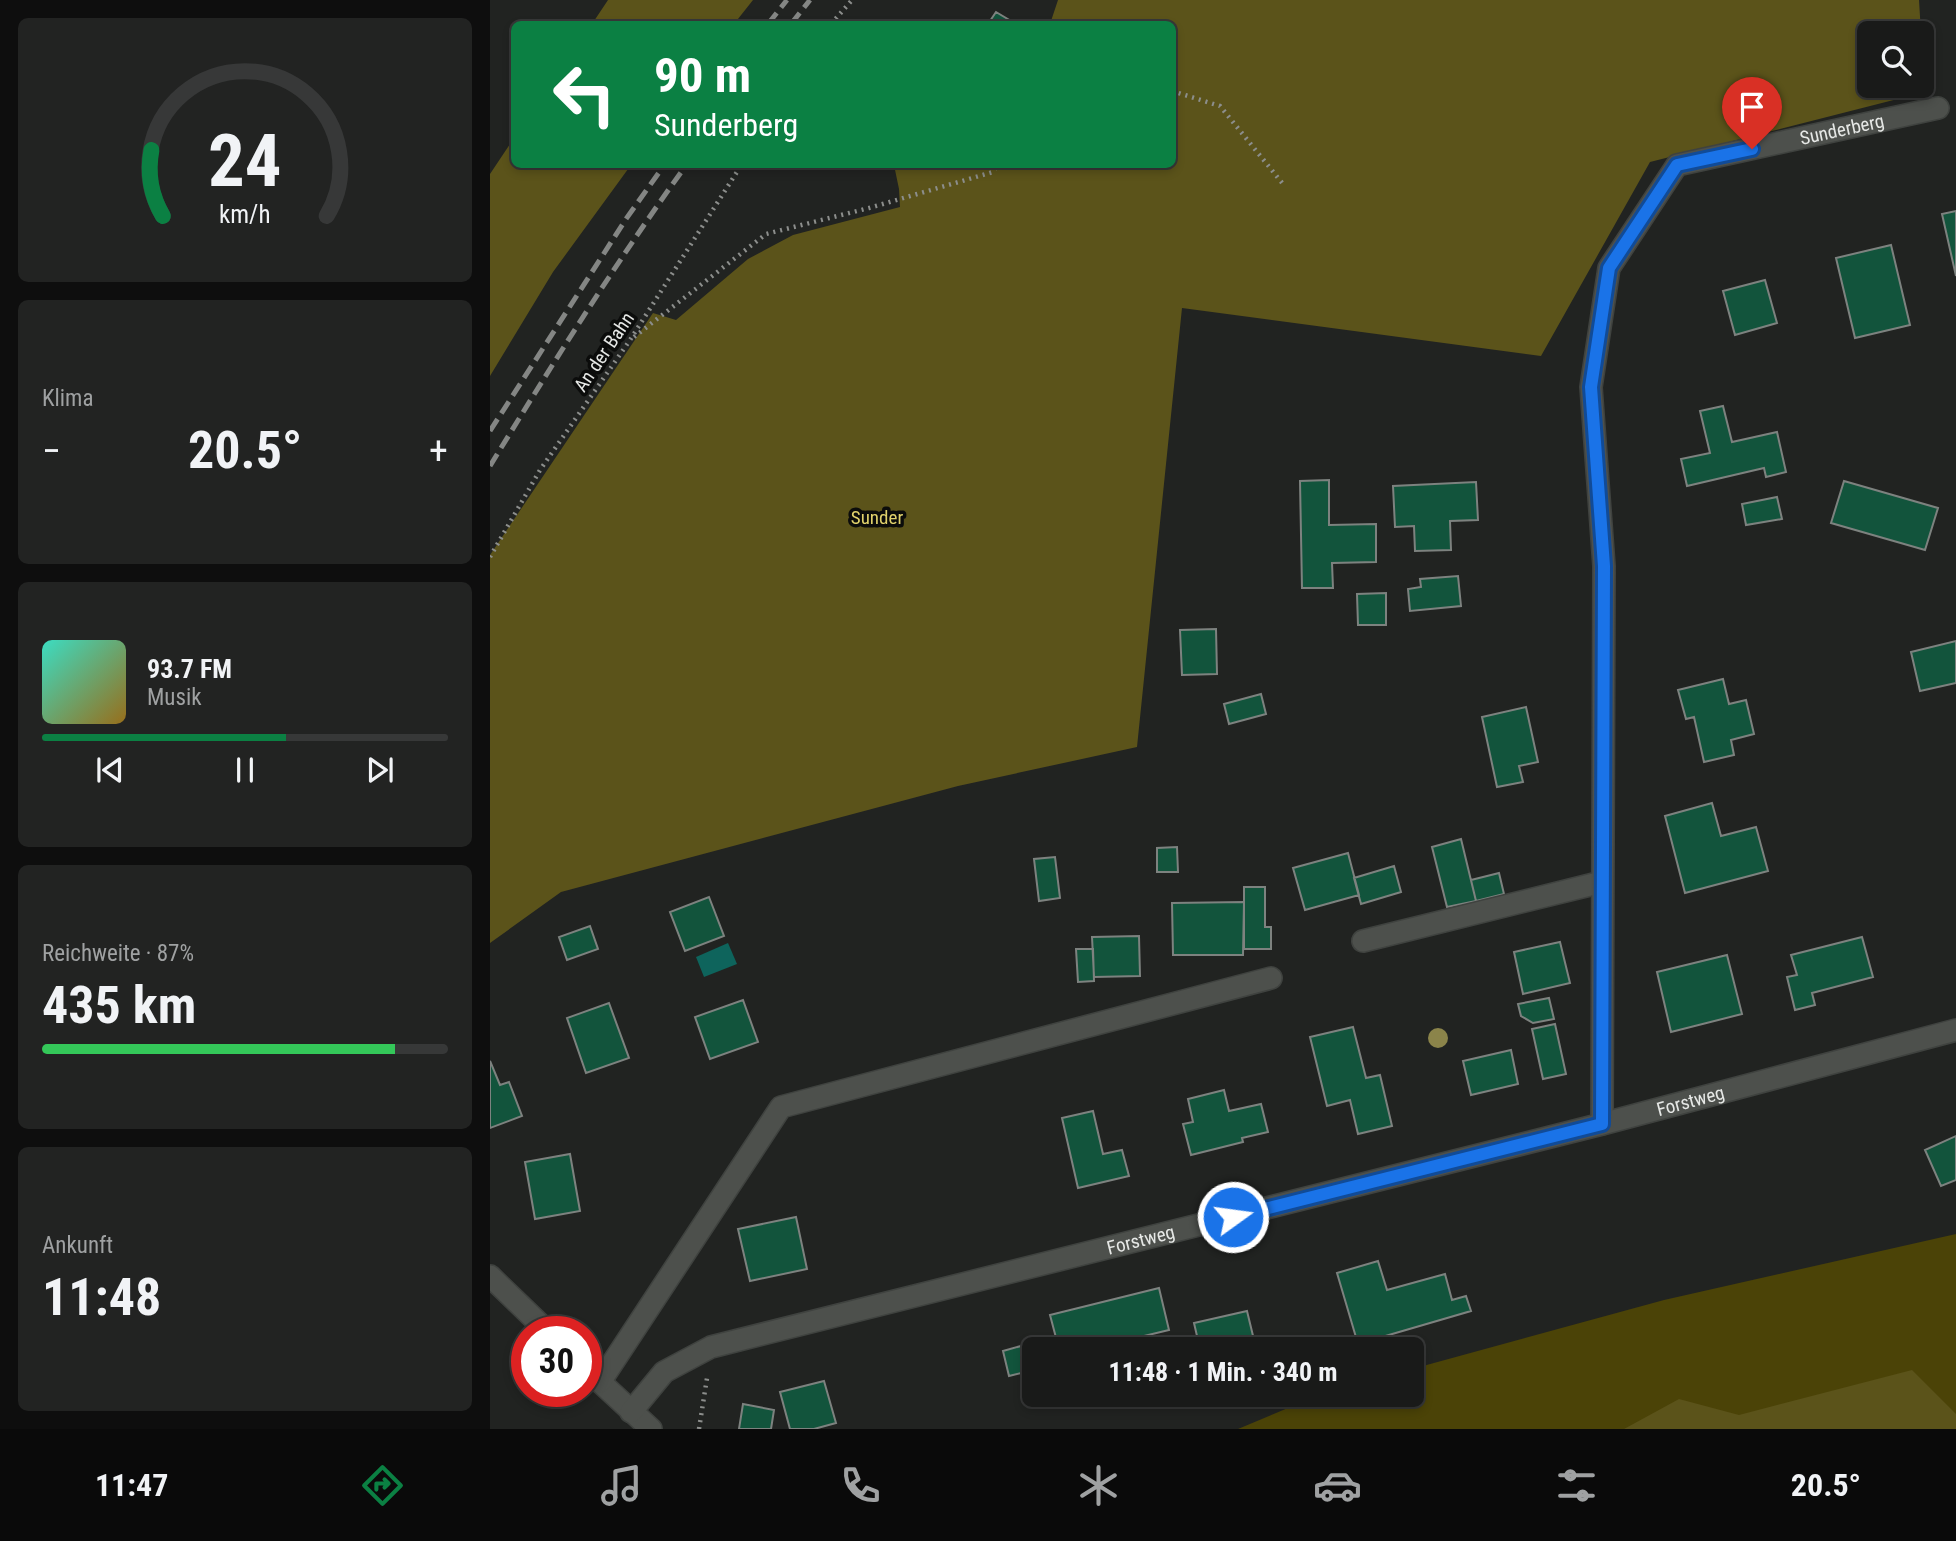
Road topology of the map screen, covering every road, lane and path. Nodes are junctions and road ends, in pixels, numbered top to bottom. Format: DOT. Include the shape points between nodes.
graph roads {
  1 [pos="852,0"];
  2 [pos="834,21"];
  3 [pos="1176,92"];
  4 [pos="1938,108"];
  5 [pos="739,168"];
  6 [pos="996,168"];
  7 [pos="1283,184"];
  8 [pos="630,340"];
  9 [pos="490,556"];
  10 [pos="1602,882"];
  11 [pos="1363,941"];
  12 [pos="1270,978"];
  13 [pos="1956,1030"];
  14 [pos="1602,1124"];
  15 [pos="490,1276"];
  16 [pos="531,1316"];
  17 [pos="711,1347"];
  18 [pos="602,1362"];
  19 [pos="602,1384"];
  20 [pos="631,1412"];
  21 [pos="651,1429"];
  22 [pos="699,1429"];
  1 -- 2 [label="path"];
  3 -- 7 [label="path" via="1220,106"];
  4 -- 10 [label="street, Sunderberg" via="1677,165 1609,268 1591,387 1604,566"];
  5 -- 8 [label="path, An der Bahn"];
  6 -- 8 [label="path" via="766,234"];
  8 -- 9 [label="path, An der Bahn" via="540,470"];
  10 -- 11 [label="street"];
  10 -- 14 [label="street, Sunderberg"];
  12 -- 18 [label="street" via="781,1107"];
  13 -- 14 [label="street, Forstweg"];
  14 -- 17 [label="street, Forstweg"];
  15 -- 16 [label="street"];
  17 -- 20 [label="street, Forstweg" via="664,1372"];
  17 -- 22 [label="path"];
  19 -- 20 [label="street"];
  20 -- 21 [label="street"];
}
